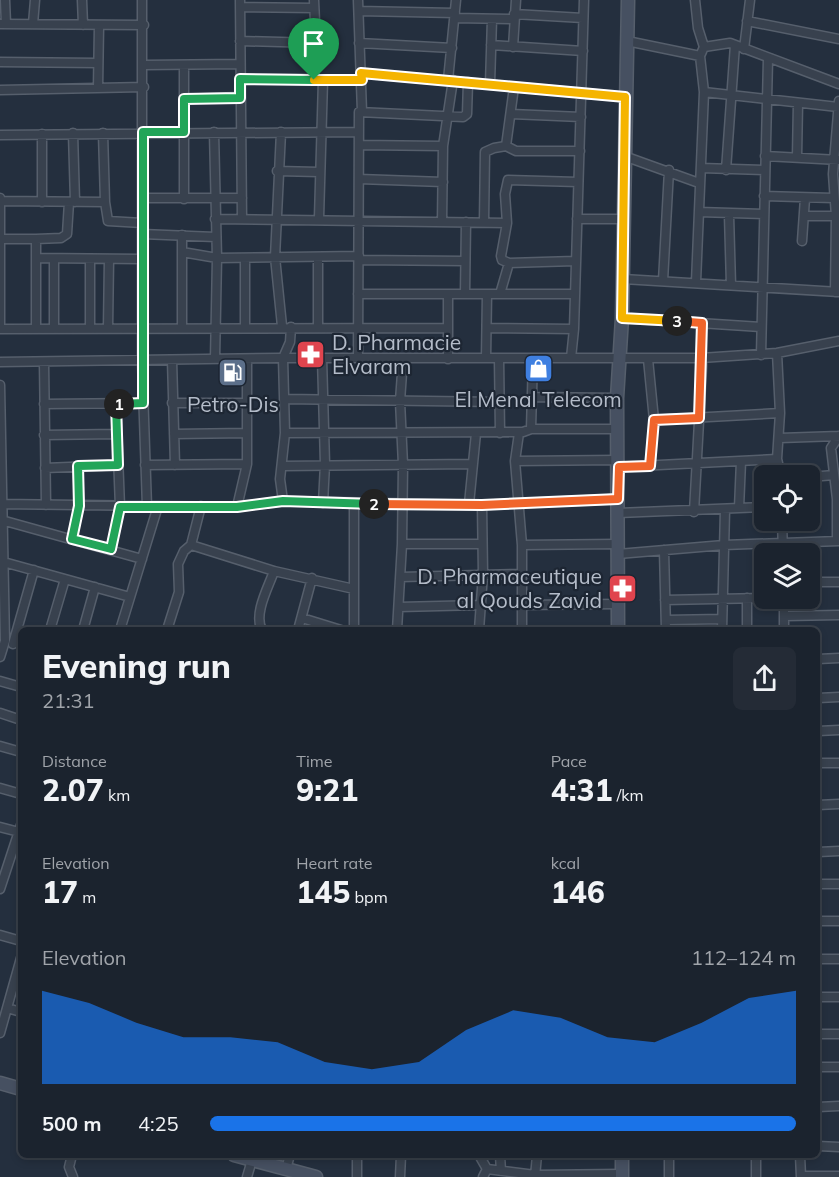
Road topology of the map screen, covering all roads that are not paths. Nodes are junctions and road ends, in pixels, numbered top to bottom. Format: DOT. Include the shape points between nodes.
graph roads {
  1 [pos="5,0"];
  2 [pos="34,0"];
  3 [pos="82,0"];
  4 [pos="142,0"];
  5 [pos="358,0"];
  6 [pos="456,0"];
  7 [pos="516,0"];
  8 [pos="584,0"];
  9 [pos="628,0"];
  10 [pos="695,0"];
  11 [pos="750,0"];
  12 [pos="240,4"];
  13 [pos="314,4"];
  14 [pos="359,11"];
  15 [pos="455,16"];
  16 [pos="514,16"];
  17 [pos="583,18"];
  18 [pos="492,19"];
  19 [pos="747,21"];
  20 [pos="3,24"];
  21 [pos="33,24"];
  22 [pos="82,25"];
  23 [pos="144,25"];
  24 [pos="99,26"];
  25 [pos="839,39"];
  26 [pos="240,41"];
  27 [pos="627,41"];
  28 [pos="316,43"];
  29 [pos="359,43"];
  30 [pos="491,45"];
  31 [pos="513,47"];
  32 [pos="740,47"];
  33 [pos="452,48"];
  34 [pos="583,51"];
  35 [pos="702,52"];
  36 [pos="768,59"];
  37 [pos="0,62"];
  38 [pos="98,63"];
  39 [pos="240,64"];
  40 [pos="144,65"];
  41 [pos="184,65"];
  42 [pos="361,76"];
  43 [pos="240,79"];
  44 [pos="319,80"];
  45 [pos="451,80"];
  46 [pos="468,82"];
  47 [pos="490,84"];
  48 [pos="839,84"];
  49 [pos="144,87"];
  50 [pos="514,87"];
  51 [pos="98,88"];
  52 [pos="0,90"];
  53 [pos="704,92"];
  54 [pos="581,94"];
  55 [pos="625,97"];
  56 [pos="730,97"];
  57 [pos="240,98"];
  58 [pos="184,99"];
  59 [pos="766,99"];
  60 [pos="798,103"];
  61 [pos="838,104"];
  62 [pos="362,112"];
  63 [pos="511,114"];
  64 [pos="580,117"];
  65 [pos="448,118"];
  66 [pos="143,132"];
  67 [pos="184,132"];
  68 [pos="214,132"];
  69 [pos="240,132"];
  70 [pos="281,132"];
  71 [pos="322,132"];
  72 [pos="359,132"];
  73 [pos="73,133"];
  74 [pos="103,133"];
  75 [pos="42,134"];
  76 [pos="0,135"];
  77 [pos="359,145"];
  78 [pos="443,146"];
  79 [pos="506,146"];
  80 [pos="580,151"];
  81 [pos="624,156"];
  82 [pos="765,156"];
  83 [pos="796,157"];
  84 [pos="836,160"];
  85 [pos="701,168"];
  86 [pos="669,170"];
  87 [pos="726,170"];
  88 [pos="764,170"];
  89 [pos="277,171"];
  90 [pos="319,172"];
  91 [pos="836,174"];
  92 [pos="359,180"];
  93 [pos="443,182"];
  94 [pos="578,182"];
  95 [pos="699,183"];
  96 [pos="764,196"];
  97 [pos="142,198"];
  98 [pos="215,198"];
  99 [pos="242,198"];
  100 [pos="804,198"];
  101 [pos="833,198"];
  102 [pos="0,199"];
  103 [pos="184,199"];
  104 [pos="42,202"];
  105 [pos="72,202"];
  106 [pos="105,202"];
  107 [pos="699,212"];
  108 [pos="764,214"];
  109 [pos="729,215"];
  110 [pos="805,216"];
  111 [pos="837,216"];
  112 [pos="276,218"];
  113 [pos="319,218"];
  114 [pos="215,219"];
  115 [pos="242,219"];
  116 [pos="577,219"];
  117 [pos="623,219"];
  118 [pos="358,220"];
  119 [pos="442,222"];
  120 [pos="466,222"];
  121 [pos="484,222"];
  122 [pos="142,223"];
  123 [pos="507,223"];
  124 [pos="0,225"];
  125 [pos="142,234"];
  126 [pos="182,235"];
  127 [pos="215,237"];
  128 [pos="1,239"];
  129 [pos="36,239"];
  130 [pos="802,241"];
  131 [pos="182,252"];
  132 [pos="275,257"];
  133 [pos="318,257"];
  134 [pos="36,258"];
  135 [pos="217,258"];
  136 [pos="245,258"];
  137 [pos="359,258"];
  138 [pos="54,259"];
  139 [pos="90,259"];
  140 [pos="109,259"];
  141 [pos="142,260"];
  142 [pos="465,261"];
  143 [pos="575,261"];
  144 [pos="509,263"];
  145 [pos="623,279"];
  146 [pos="663,281"];
  147 [pos="696,282"];
  148 [pos="730,285"];
  149 [pos="762,285"];
  150 [pos="837,292"];
  151 [pos="358,294"];
  152 [pos="465,294"];
  153 [pos="487,294"];
  154 [pos="500,294"];
  155 [pos="574,294"];
  156 [pos="448,295"];
  157 [pos="622,318"];
  158 [pos="702,323"];
  159 [pos="245,327"];
  160 [pos="286,327"];
  161 [pos="318,327"];
  162 [pos="761,327"];
  163 [pos="108,328"];
  164 [pos="142,328"];
  165 [pos="182,328"];
  166 [pos="358,328"];
  167 [pos="447,328"];
  168 [pos="487,328"];
  169 [pos="0,329"];
  170 [pos="36,329"];
  171 [pos="54,329"];
  172 [pos="90,329"];
  173 [pos="574,329"];
  174 [pos="214,330"];
  175 [pos="839,341"];
  176 [pos="777,353"];
  177 [pos="761,355"];
  178 [pos="283,358"];
  179 [pos="322,358"];
  180 [pos="358,358"];
  181 [pos="486,358"];
  182 [pos="499,358"];
  183 [pos="532,358"];
  184 [pos="571,358"];
  185 [pos="701,358"];
  186 [pos="215,359"];
  187 [pos="247,359"];
  188 [pos="403,359"];
  189 [pos="448,359"];
  190 [pos="619,359"];
  191 [pos="648,359"];
  192 [pos="142,360"];
  193 [pos="172,360"];
  194 [pos="0,362"];
  195 [pos="44,362"];
  196 [pos="0,385"];
  197 [pos="532,397"];
  198 [pos="617,398"];
  199 [pos="284,399"];
  200 [pos="323,399"];
  201 [pos="400,401"];
  202 [pos="500,402"];
  203 [pos="143,403"];
  204 [pos="172,403"];
  205 [pos="247,403"];
  206 [pos="44,404"];
  207 [pos="116,404"];
  208 [pos="780,413"];
  209 [pos="699,418"];
  210 [pos="654,420"];
  211 [pos="531,429"];
  212 [pos="617,429"];
  213 [pos="247,433"];
  214 [pos="285,433"];
  215 [pos="500,433"];
  216 [pos="519,433"];
  217 [pos="117,434"];
  218 [pos="174,434"];
  219 [pos="323,434"];
  220 [pos="400,434"];
  221 [pos="476,434"];
  222 [pos="44,435"];
  223 [pos="839,436"];
  224 [pos="780,438"];
  225 [pos="777,459"];
  226 [pos="515,461"];
  227 [pos="741,461"];
  228 [pos="247,464"];
  229 [pos="325,464"];
  230 [pos="472,464"];
  231 [pos="619,464"];
  232 [pos="118,465"];
  233 [pos="145,465"];
  234 [pos="175,465"];
  235 [pos="403,465"];
  236 [pos="698,465"];
  237 [pos="778,465"];
  238 [pos="78,466"];
  239 [pos="283,466"];
  240 [pos="650,466"];
  241 [pos="45,468"];
  242 [pos="834,476"];
  243 [pos="820,477"];
  244 [pos="618,499"];
  245 [pos="838,499"];
  246 [pos="283,501"];
  247 [pos="323,503"];
  248 [pos="0,504"];
  249 [pos="354,504"];
  250 [pos="403,504"];
  251 [pos="469,504"];
  252 [pos="518,504"];
  253 [pos="46,505"];
  254 [pos="482,505"];
  255 [pos="79,506"];
  256 [pos="158,506"];
  257 [pos="201,506"];
  258 [pos="120,507"];
  259 [pos="147,507"];
  260 [pos="237,507"];
  261 [pos="754,507"];
  262 [pos="739,508"];
  263 [pos="724,510"];
  264 [pos="694,512"];
  265 [pos="618,513"];
  266 [pos="5,521"];
  267 [pos="72,539"];
  268 [pos="838,541"];
  269 [pos="801,543"];
  270 [pos="402,544"];
  271 [pos="482,544"];
  272 [pos="754,544"];
  273 [pos="191,545"];
  274 [pos="522,545"];
  275 [pos="724,545"];
  276 [pos="111,549"];
  277 [pos="618,549"];
  278 [pos="664,550"];
  279 [pos="142,559"];
  280 [pos="2,562"];
  281 [pos="34,570"];
  282 [pos="274,571"];
  283 [pos="483,574"];
  284 [pos="522,574"];
  285 [pos="401,576"];
  286 [pos="312,578"];
  287 [pos="64,579"];
  288 [pos="820,582"];
  289 [pos="839,582"];
  290 [pos="95,587"];
  291 [pos="354,590"];
  292 [pos="130,597"];
  293 [pos="747,598"];
  294 [pos="754,598"];
  295 [pos="722,599"];
  296 [pos="665,600"];
  297 [pos="618,604"];
  298 [pos="480,605"];
  299 [pos="522,605"];
  300 [pos="399,607"];
  301 [pos="784,609"];
  302 [pos="839,615"];
  303 [pos="784,616"];
  304 [pos="302,618"];
  305 [pos="722,619"];
  306 [pos="666,620"];
  307 [pos="51,627"];
  308 [pos="84,627"];
  309 [pos="121,627"];
  310 [pos="168,627"];
  311 [pos="261,627"];
  312 [pos="299,627"];
  313 [pos="331,627"];
  314 [pos="354,627"];
  315 [pos="397,627"];
  316 [pos="479,627"];
  317 [pos="522,627"];
  318 [pos="618,627"];
  319 [pos="666,627"];
  320 [pos="722,627"];
  321 [pos="747,627"];
  322 [pos="784,627"];
  323 [pos="10,642"];
  324 [pos="0,657"];
  325 [pos="820,658"];
  326 [pos="839,658"];
  327 [pos="0,681"];
  328 [pos="18,686"];
  329 [pos="839,697"];
  330 [pos="820,698"];
  331 [pos="0,713"];
  332 [pos="18,719"];
  333 [pos="839,730"];
  334 [pos="820,731"];
  335 [pos="0,746"];
  336 [pos="18,751"];
  337 [pos="820,763"];
  338 [pos="839,763"];
  339 [pos="0,788"];
  340 [pos="18,793"];
  341 [pos="839,804"];
  342 [pos="820,805"];
  343 [pos="0,827"];
  344 [pos="18,829"];
  345 [pos="18,833"];
  346 [pos="839,851"];
  347 [pos="820,852"];
  348 [pos="4,862"];
  349 [pos="820,884"];
  350 [pos="839,884"];
  351 [pos="0,889"];
  352 [pos="820,921"];
  353 [pos="839,921"];
  354 [pos="0,935"];
  355 [pos="18,940"];
  356 [pos="820,959"];
  357 [pos="839,959"];
  358 [pos="18,977"];
  359 [pos="820,997"];
  360 [pos="839,997"];
  361 [pos="7,1008"];
  362 [pos="18,1011"];
  363 [pos="0,1033"];
  364 [pos="820,1034"];
  365 [pos="839,1034"];
  366 [pos="820,1067"];
  367 [pos="839,1067"];
  368 [pos="0,1083"];
  369 [pos="18,1088"];
  370 [pos="839,1106"];
  371 [pos="820,1107"];
  372 [pos="820,1146"];
  373 [pos="839,1147"];
  374 [pos="71,1158"];
  375 [pos="245,1158"];
  376 [pos="357,1158"];
  377 [pos="401,1158"];
  378 [pos="479,1158"];
  379 [pos="500,1158"];
  380 [pos="537,1158"];
  381 [pos="622,1158"];
  382 [pos="669,1158"];
  383 [pos="756,1158"];
  384 [pos="800,1158"];
  385 [pos="252,1160"];
  386 [pos="501,1171"];
  387 [pos="289,1172"];
  388 [pos="485,1173"];
  389 [pos="622,1175"];
  390 [pos="535,1176"];
  391 [pos="839,1176"];
  392 [pos="73,1177"];
  393 [pos="247,1177"];
  394 [pos="316,1177"];
  395 [pos="357,1177"];
  396 [pos="400,1177"];
  397 [pos="669,1177"];
  398 [pos="749,1177"];
  399 [pos="756,1177"];
  400 [pos="801,1177"];
  1 -- 20 [label="street"];
  2 -- 21 [label="street"];
  3 -- 22 [label="street"];
  4 -- 23 [label="street"];
  5 -- 14 [label="street"];
  6 -- 15 [label="street"];
  7 -- 16 [label="street"];
  8 -- 17 [label="street"];
  9 -- 27 [label="street"];
  10 -- 35 [label="street"];
  11 -- 19 [label="street"];
  12 -- 13 [label="street"];
  12 -- 26 [label="street"];
  13 -- 28 [label="street"];
  14 -- 15 [label="street"];
  14 -- 29 [label="street"];
  15 -- 18 [label="street"];
  15 -- 33 [label="street"];
  16 -- 17 [label="street"];
  16 -- 18 [label="street"];
  16 -- 31 [label="street"];
  17 -- 34 [label="street"];
  18 -- 30 [label="street"];
  19 -- 25 [label="street"];
  19 -- 32 [label="street"];
  20 -- 21 [label="street"];
  21 -- 22 [label="street"];
  22 -- 24 [label="street"];
  23 -- 24 [label="street"];
  23 -- 40 [label="street"];
  24 -- 38 [label="street"];
  26 -- 28 [label="street"];
  26 -- 39 [label="street"];
  27 -- 35 [label="street"];
  27 -- 55 [label="street"];
  28 -- 44 [label="street"];
  29 -- 33 [label="street"];
  29 -- 42 [label="street"];
  30 -- 31 [label="street"];
  30 -- 47 [label="street"];
  31 -- 34 [label="street"];
  32 -- 35 [label="street" via="716,44"];
  32 -- 36 [label="street"];
  32 -- 56 [label="street"];
  33 -- 45 [label="street"];
  34 -- 54 [label="street"];
  35 -- 53 [label="street"];
  36 -- 48 [label="street"];
  36 -- 59 [label="street"];
  37 -- 38 [label="street"];
  38 -- 51 [label="street"];
  39 -- 41 [label="street"];
  39 -- 43 [label="street"];
  40 -- 41 [label="street"];
  40 -- 49 [label="street"];
  41 -- 58 [label="street"];
  42 -- 44 [label="street"];
  42 -- 45 [label="street"];
  42 -- 62 [label="street"];
  43 -- 44 [label="street"];
  43 -- 57 [label="street"];
  44 -- 71 [label="street"];
  45 -- 46 [label="street"];
  45 -- 65 [label="street"];
  46 -- 47 [label="street"];
  46 -- 65 [label="street" via="466,116"];
  47 -- 50 [label="street"];
  49 -- 51 [label="street"];
  49 -- 66 [label="street"];
  50 -- 54 [label="street"];
  50 -- 63 [label="street"];
  51 -- 52 [label="street"];
  53 -- 56 [label="street"];
  53 -- 85 [label="street"];
  54 -- 55 [label="street"];
  54 -- 64 [label="street"];
  55 -- 81 [label="street"];
  56 -- 59 [label="street"];
  56 -- 87 [label="street"];
  57 -- 58 [label="street"];
  57 -- 69 [label="street"];
  58 -- 67 [label="street"];
  59 -- 60 [label="street"];
  59 -- 82 [label="street"];
  60 -- 61 [label="street"];
  60 -- 83 [label="street"];
  61 -- 84 [label="street"];
  62 -- 65 [label="street"];
  62 -- 72 [label="street"];
  63 -- 64 [label="street"];
  63 -- 79 [label="street"];
  64 -- 80 [label="street"];
  65 -- 78 [label="street"];
  66 -- 67 [label="street"];
  66 -- 74 [label="street"];
  66 -- 97 [label="street"];
  67 -- 68 [label="street"];
  67 -- 103 [label="street"];
  68 -- 69 [label="street"];
  68 -- 98 [label="street"];
  69 -- 70 [label="street"];
  69 -- 99 [label="street"];
  70 -- 71 [label="street"];
  70 -- 89 [label="street"];
  71 -- 72 [label="street"];
  71 -- 90 [label="street"];
  72 -- 77 [label="street"];
  73 -- 74 [label="street"];
  73 -- 75 [label="street"];
  73 -- 105 [label="street"];
  74 -- 106 [label="street"];
  75 -- 76 [label="street"];
  75 -- 104 [label="street"];
  77 -- 78 [label="street"];
  77 -- 92 [label="street"];
  78 -- 93 [label="street"];
  79 -- 80 [label="street" via="516,151"];
  79 -- 121 [label="street" via="485,152"];
  80 -- 94 [label="street"];
  81 -- 86 [label="street"];
  81 -- 117 [label="street"];
  82 -- 83 [label="street"];
  82 -- 88 [label="street"];
  83 -- 84 [label="street"];
  84 -- 91 [label="street"];
  85 -- 87 [label="street"];
  85 -- 95 [label="street"];
  86 -- 95 [label="street"];
  86 -- 146 [label="street"];
  87 -- 88 [label="street"];
  88 -- 96 [label="street"];
  89 -- 90 [label="street"];
  89 -- 112 [label="street"];
  90 -- 113 [label="street"];
  91 -- 101 [label="street"];
  92 -- 93 [label="street"];
  92 -- 118 [label="street"];
  93 -- 119 [label="street"];
  94 -- 116 [label="street"];
  94 -- 123 [label="street" via="508,180"];
  95 -- 107 [label="street"];
  96 -- 100 [label="street"];
  96 -- 108 [label="street"];
  97 -- 103 [label="street"];
  97 -- 122 [label="street"];
  98 -- 99 [label="street"];
  98 -- 103 [label="street"];
  98 -- 114 [label="street"];
  99 -- 115 [label="street"];
  100 -- 101 [label="street"];
  100 -- 110 [label="street"];
  101 -- 111 [label="street"];
  102 -- 104 [label="street"];
  102 -- 124 [label="street"];
  104 -- 105 [label="street"];
  105 -- 106 [label="street"];
  105 -- 129 [label="street" via="67,234"];
  106 -- 122 [label="street" via="108,221"];
  107 -- 109 [label="street"];
  107 -- 147 [label="street"];
  108 -- 109 [label="street"];
  108 -- 149 [label="street"];
  109 -- 148 [label="street"];
  110 -- 111 [label="street"];
  110 -- 130 [label="street"];
  111 -- 150 [label="street"];
  112 -- 113 [label="street"];
  112 -- 115 [label="street"];
  112 -- 132 [label="street"];
  113 -- 118 [label="street"];
  114 -- 115 [label="street"];
  114 -- 127 [label="street"];
  116 -- 117 [label="street"];
  116 -- 143 [label="street"];
  117 -- 145 [label="street"];
  118 -- 119 [label="street"];
  118 -- 137 [label="street"];
  119 -- 120 [label="street"];
  120 -- 121 [label="street"];
  120 -- 142 [label="street"];
  121 -- 123 [label="street"];
  122 -- 125 [label="street"];
  123 -- 144 [label="street" via="501,256"];
  124 -- 128 [label="street"];
  125 -- 126 [label="street"];
  125 -- 141 [label="street"];
  126 -- 127 [label="street"];
  126 -- 131 [label="street"];
  127 -- 135 [label="street"];
  128 -- 129 [label="street"];
  128 -- 169 [label="street"];
  129 -- 134 [label="street"];
  131 -- 135 [label="street"];
  131 -- 165 [label="street"];
  132 -- 133 [label="street"];
  132 -- 136 [label="street"];
  132 -- 160 [label="street"];
  133 -- 137 [label="street"];
  133 -- 161 [label="street"];
  134 -- 138 [label="street"];
  134 -- 170 [label="street"];
  135 -- 136 [label="street"];
  135 -- 174 [label="street"];
  136 -- 159 [label="street"];
  137 -- 142 [label="street"];
  137 -- 151 [label="street"];
  138 -- 139 [label="street"];
  138 -- 171 [label="street"];
  139 -- 140 [label="street"];
  139 -- 172 [label="street"];
  140 -- 141 [label="street"];
  140 -- 163 [label="street"];
  141 -- 164 [label="street"];
  142 -- 152 [label="street"];
  143 -- 144 [label="street"];
  143 -- 155 [label="street"];
  144 -- 154 [label="street"];
  145 -- 146 [label="street"];
  145 -- 157 [label="street"];
  146 -- 147 [label="street"];
  147 -- 148 [label="street"];
  148 -- 149 [label="street"];
  149 -- 150 [label="street"];
  149 -- 162 [label="street"];
  151 -- 156 [label="street"];
  151 -- 166 [label="street"];
  152 -- 153 [label="street"];
  152 -- 156 [label="street"];
  153 -- 154 [label="street"];
  153 -- 168 [label="street"];
  154 -- 155 [label="street"];
  155 -- 173 [label="street"];
  156 -- 167 [label="street"];
  157 -- 158 [label="street"];
  157 -- 190 [label="street"];
  158 -- 162 [label="street"];
  158 -- 185 [label="street"];
  159 -- 160 [label="street"];
  159 -- 174 [label="street"];
  160 -- 161 [label="street"];
  160 -- 178 [label="street" via="290,342"];
  161 -- 166 [label="street"];
  162 -- 177 [label="street"];
  163 -- 164 [label="street"];
  163 -- 172 [label="street"];
  164 -- 165 [label="street"];
  164 -- 192 [label="street"];
  165 -- 174 [label="street"];
  166 -- 167 [label="street"];
  166 -- 180 [label="street"];
  167 -- 189 [label="street"];
  168 -- 173 [label="street"];
  168 -- 181 [label="street"];
  169 -- 170 [label="street"];
  170 -- 171 [label="street"];
  171 -- 172 [label="street"];
  173 -- 184 [label="street"];
  174 -- 186 [label="street"];
  175 -- 176 [label="street"];
  176 -- 177 [label="street"];
  176 -- 208 [label="street"];
  177 -- 185 [label="street"];
  178 -- 179 [label="street"];
  178 -- 187 [label="street"];
  178 -- 199 [label="street"];
  179 -- 180 [label="street"];
  179 -- 200 [label="street"];
  180 -- 188 [label="street"];
  181 -- 182 [label="street"];
  181 -- 189 [label="street"];
  182 -- 183 [label="street"];
  182 -- 202 [label="street"];
  183 -- 184 [label="street"];
  183 -- 197 [label="street"];
  184 -- 190 [label="street"];
  185 -- 191 [label="street"];
  185 -- 209 [label="street"];
  186 -- 187 [label="street"];
  186 -- 193 [label="street"];
  187 -- 205 [label="street"];
  188 -- 189 [label="street"];
  188 -- 201 [label="street"];
  190 -- 191 [label="street"];
  190 -- 198 [label="street"];
  191 -- 210 [label="street"];
  192 -- 193 [label="street"];
  192 -- 195 [label="street"];
  192 -- 203 [label="street"];
  193 -- 204 [label="street"];
  194 -- 195 [label="street"];
  195 -- 206 [label="street"];
  196 -- 248 [label="street"];
  197 -- 198 [label="street"];
  197 -- 211 [label="street"];
  198 -- 212 [label="street"];
  199 -- 200 [label="street"];
  199 -- 214 [label="street"];
  200 -- 201 [label="street"];
  200 -- 219 [label="street"];
  201 -- 202 [label="street"];
  201 -- 220 [label="street"];
  202 -- 215 [label="street"];
  203 -- 207 [label="street"];
  203 -- 233 [label="street"];
  204 -- 205 [label="street"];
  204 -- 218 [label="street"];
  205 -- 213 [label="street"];
  206 -- 207 [label="street"];
  206 -- 222 [label="street"];
  207 -- 217 [label="street"];
  208 -- 209 [label="street"];
  208 -- 224 [label="street"];
  209 -- 210 [label="street"];
  209 -- 236 [label="street"];
  210 -- 240 [label="street"];
  211 -- 212 [label="street"];
  211 -- 216 [label="street"];
  212 -- 231 [label="street"];
  213 -- 218 [label="street"];
  213 -- 228 [label="street"];
  214 -- 219 [label="street"];
  214 -- 239 [label="street"];
  215 -- 216 [label="street"];
  215 -- 221 [label="street"];
  216 -- 226 [label="street"];
  217 -- 222 [label="street"];
  217 -- 232 [label="street"];
  218 -- 234 [label="street"];
  219 -- 220 [label="street"];
  219 -- 229 [label="street"];
  220 -- 221 [label="street"];
  220 -- 235 [label="street"];
  221 -- 230 [label="street"];
  222 -- 241 [label="street"];
  223 -- 224 [label="street"];
  223 -- 242 [label="street" via="831,448"];
  224 -- 225 [label="street"];
  225 -- 227 [label="street"];
  225 -- 237 [label="street"];
  226 -- 231 [label="street"];
  226 -- 252 [label="street"];
  227 -- 236 [label="street"];
  227 -- 262 [label="street"];
  228 -- 234 [label="street"];
  228 -- 260 [label="street"];
  229 -- 235 [label="street"];
  229 -- 239 [label="street"];
  229 -- 247 [label="street"];
  230 -- 235 [label="street"];
  230 -- 251 [label="street"];
  231 -- 240 [label="street"];
  231 -- 244 [label="street"];
  232 -- 238 [label="street"];
  232 -- 258 [label="street"];
  233 -- 234 [label="street"];
  233 -- 259 [label="street"];
  235 -- 250 [label="street"];
  236 -- 240 [label="street"];
  236 -- 264 [label="street"];
  238 -- 241 [label="street"];
  238 -- 255 [label="street"];
  239 -- 246 [label="street"];
  241 -- 253 [label="street"];
  242 -- 243 [label="street"];
  242 -- 245 [label="street"];
  244 -- 252 [label="street"];
  244 -- 265 [label="street"];
  245 -- 268 [label="street"];
  246 -- 247 [label="street"];
  246 -- 260 [label="street"];
  247 -- 249 [label="street"];
  248 -- 253 [label="street"];
  248 -- 266 [label="street"];
  249 -- 250 [label="street"];
  249 -- 291 [label="street"];
  250 -- 251 [label="street"];
  250 -- 270 [label="street"];
  251 -- 254 [label="street"];
  252 -- 254 [label="street"];
  252 -- 274 [label="street"];
  253 -- 255 [label="street"];
  254 -- 271 [label="street"];
  255 -- 258 [label="street"];
  255 -- 267 [label="street"];
  256 -- 257 [label="street"];
  256 -- 259 [label="street"];
  256 -- 279 [label="street"];
  257 -- 260 [label="street"];
  257 -- 273 [label="street"];
  258 -- 259 [label="street"];
  258 -- 276 [label="street"];
  261 -- 262 [label="street"];
  262 -- 263 [label="street"];
  263 -- 264 [label="street"];
  263 -- 275 [label="street"];
  264 -- 265 [label="street"];
  265 -- 277 [label="street"];
  266 -- 267 [label="street"];
  266 -- 280 [label="street"];
  267 -- 276 [label="street"];
  268 -- 269 [label="street"];
  270 -- 271 [label="street"];
  270 -- 285 [label="street"];
  271 -- 283 [label="street"];
  272 -- 275 [label="street"];
  273 -- 282 [label="street"];
  273 -- 310 [label="street" via="178,564 179,592"];
  274 -- 277 [label="street"];
  274 -- 284 [label="street"];
  275 -- 278 [label="street"];
  275 -- 295 [label="street"];
  276 -- 279 [label="street"];
  277 -- 278 [label="street"];
  277 -- 297 [label="street"];
  278 -- 296 [label="street"];
  279 -- 292 [label="street"];
  280 -- 281 [label="street"];
  280 -- 323 [label="street"];
  281 -- 287 [label="street"];
  281 -- 323 [label="street"];
  282 -- 286 [label="street"];
  282 -- 311 [label="street" via="262,607"];
  283 -- 284 [label="street"];
  283 -- 285 [label="street"];
  283 -- 298 [label="street"];
  284 -- 299 [label="street"];
  285 -- 300 [label="street"];
  286 -- 291 [label="street"];
  286 -- 304 [label="street"];
  287 -- 290 [label="street"];
  287 -- 307 [label="street"];
  288 -- 289 [label="street"];
  290 -- 292 [label="street"];
  290 -- 308 [label="street"];
  291 -- 314 [label="street"];
  292 -- 309 [label="street"];
  293 -- 294 [label="street"];
  293 -- 295 [label="street"];
  293 -- 321 [label="street"];
  295 -- 296 [label="street"];
  295 -- 305 [label="street"];
  296 -- 306 [label="street"];
  297 -- 299 [label="street"];
  297 -- 318 [label="street"];
  298 -- 300 [label="street"];
  298 -- 316 [label="street"];
  299 -- 317 [label="street"];
  300 -- 315 [label="street"];
  301 -- 303 [label="street"];
  302 -- 303 [label="street"];
  303 -- 322 [label="street"];
  304 -- 312 [label="street"];
  304 -- 313 [label="street"];
  305 -- 306 [label="street"];
  305 -- 320 [label="street"];
  306 -- 319 [label="street"];
  323 -- 324 [label="street"];
  325 -- 326 [label="street"];
  327 -- 328 [label="street"];
  329 -- 330 [label="street"];
  331 -- 332 [label="street"];
  333 -- 334 [label="street"];
  335 -- 336 [label="street"];
  337 -- 338 [label="street"];
  339 -- 340 [label="street"];
  341 -- 342 [label="street"];
  343 -- 344 [label="street"];
  345 -- 348 [label="street"];
  346 -- 347 [label="street"];
  348 -- 351 [label="street"];
  349 -- 350 [label="street"];
  352 -- 353 [label="street"];
  354 -- 355 [label="street"];
  356 -- 357 [label="street"];
  358 -- 361 [label="street"];
  359 -- 360 [label="street"];
  361 -- 362 [label="street"];
  361 -- 363 [label="street"];
  364 -- 365 [label="street"];
  366 -- 367 [label="street"];
  368 -- 369 [label="street"];
  370 -- 371 [label="street"];
  372 -- 373 [label="street"];
  374 -- 392 [label="street" via="69,1167"];
  375 -- 385 [label="street"];
  376 -- 395 [label="street"];
  377 -- 396 [label="street"];
  378 -- 388 [label="street"];
  379 -- 386 [label="street"];
  380 -- 390 [label="street"];
  381 -- 389 [label="street"];
  382 -- 397 [label="street"];
  383 -- 399 [label="street"];
  384 -- 400 [label="street"];
  385 -- 387 [label="street"];
  385 -- 393 [label="street"];
  386 -- 388 [label="street"];
  386 -- 390 [label="street"];
  387 -- 394 [label="street"];
  389 -- 390 [label="street"];
  391 -- 400 [label="street"];
  398 -- 399 [label="street"];
}
